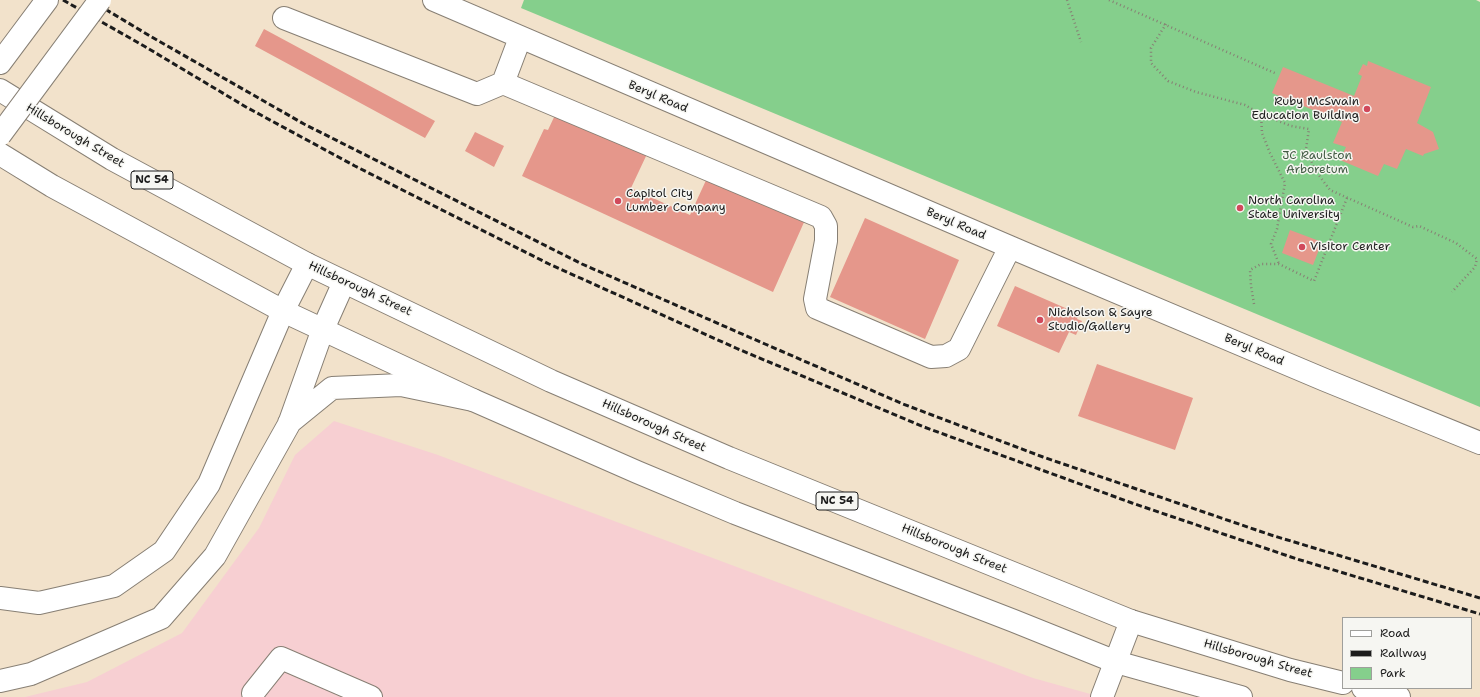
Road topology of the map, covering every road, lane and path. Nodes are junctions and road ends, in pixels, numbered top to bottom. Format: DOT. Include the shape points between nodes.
graph roads {
  1 [pos="47,0"];
  2 [pos="100,0"];
  3 [pos="434,0"];
  4 [pos="1067,0"];
  5 [pos="1109,0"];
  6 [pos="284,18"];
  7 [pos="1166,24"];
  8 [pos="520,38"];
  9 [pos="1081,42"];
  10 [pos="0,63"];
  11 [pos="1276,74"];
  12 [pos="503,83"];
  13 [pos="0,90"];
  14 [pos="1261,114"];
  15 [pos="0,135"];
  16 [pos="0,154"];
  17 [pos="1347,198"];
  18 [pos="1010,247"];
  19 [pos="307,264"];
  20 [pos="1279,264"];
  21 [pos="344,282"];
  22 [pos="1452,292"];
  23 [pos="1254,304"];
  24 [pos="283,311"];
  25 [pos="323,329"];
  26 [pos="473,400"];
  27 [pos="288,424"];
  28 [pos="1480,443"];
  29 [pos="0,598"];
  30 [pos="1131,622"];
  31 [pos="1116,662"];
  32 [pos="0,681"];
  33 [pos="1342,683"];
  34 [pos="1367,689"];
  35 [pos="255,696"];
  36 [pos="371,697"];
  37 [pos="1102,697"];
  38 [pos="1241,697"];
  39 [pos="1399,697"];
  1 -- 10 [label="main road"];
  2 -- 15 [label="main road, bridge"];
  3 -- 8 [label="main road, Beryl Road"];
  4 -- 9 [label="path"];
  5 -- 7 [label="path"];
  6 -- 12 [label="main road" via="477,94"];
  7 -- 11 [label="path"];
  7 -- 14 [label="path" via="1151,48 1151,63 1168,80 1196,92 1245,105"];
  8 -- 12 [label="main road"];
  8 -- 18 [label="main road, Beryl Road"];
  12 -- 18 [label="main road" via="820,217 826,226 826,241 815,298 817,308 931,357 946,356 958,349"];
  13 -- 19 [label="main road, Hillsborough Street / NC 54" via="112,159"];
  14 -- 17 [label="path" via="1291,126 1309,129 1306,149 1315,170 1330,190"];
  14 -- 20 [label="path" via="1262,133 1285,183 1277,229 1271,244"];
  16 -- 24 [label="main road" via="58,189"];
  17 -- 20 [label="path" via="1314,280"];
  17 -- 22 [label="path" via="1413,227 1420,226 1456,243 1477,259 1475,267"];
  18 -- 28 [label="main road, Beryl Road"];
  19 -- 21 [label="main road, Hillsborough Street / NC 54"];
  19 -- 24 [label="main road"];
  20 -- 23 [label="path" via="1261,264 1250,270"];
  21 -- 25 [label="main road"];
  21 -- 30 [label="main road, Hillsborough Street / NC 54" via="551,381 729,458"];
  24 -- 25 [label="main road"];
  24 -- 29 [label="main road" via="209,484 164,551 114,586 39,603"];
  25 -- 26 [label="main road"];
  25 -- 27 [label="main road"];
  26 -- 27 [label="main road" via="401,385 332,388"];
  26 -- 31 [label="main road" via="735,513"];
  27 -- 32 [label="main road" via="215,556 162,618 31,674"];
  30 -- 31 [label="main road"];
  30 -- 33 [label="main road, Hillsborough Street / NC 54" via="1290,670"];
  31 -- 37 [label="main road"];
  31 -- 38 [label="main road"];
  34 -- 39 [label="main road"];
  35 -- 36 [label="main road" via="280,658"];
}
